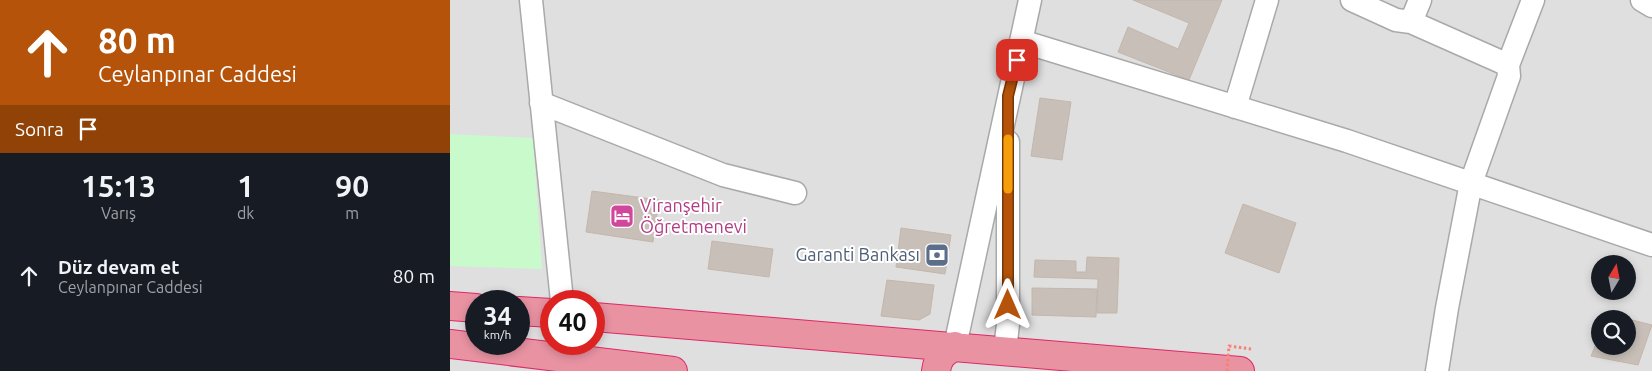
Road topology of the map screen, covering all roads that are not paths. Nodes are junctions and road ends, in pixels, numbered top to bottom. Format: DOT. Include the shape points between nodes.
graph roads {
  1 [pos="531,0"];
  2 [pos="1030,0"];
  3 [pos="1267,0"];
  4 [pos="1352,0"];
  5 [pos="1420,0"];
  6 [pos="1533,0"];
  7 [pos="1642,0"];
  8 [pos="1652,6"];
  9 [pos="1411,22"];
  10 [pos="1021,41"];
  11 [pos="1508,65"];
  12 [pos="1008,96"];
  13 [pos="541,103"];
  14 [pos="1235,107"];
  15 [pos="1471,183"];
  16 [pos="795,193"];
  17 [pos="1652,246"];
  18 [pos="561,290"];
  19 [pos="450,306"];
  20 [pos="465,307"];
  21 [pos="605,318"];
  22 [pos="450,344"];
  23 [pos="955,346"];
  24 [pos="1246,360"];
  25 [pos="1008,361"];
  26 [pos="673,371"];
  27 [pos="936,371"];
  28 [pos="1437,371"];
  1 -- 13 [label="street"];
  2 -- 10 [label="street"];
  3 -- 14 [label="street"];
  4 -- 9 [label="street" via="1396,20"];
  5 -- 9 [label="street"];
  6 -- 11 [label="street"];
  7 -- 8 [label="street"];
  9 -- 11 [label="street"];
  10 -- 12 [label="street"];
  10 -- 14 [label="street"];
  11 -- 15 [label="street" via="1509,76"];
  12 -- 23 [label="street"];
  12 -- 25 [label="street"];
  13 -- 16 [label="street" via="723,175"];
  13 -- 18 [label="street"];
  14 -- 15 [label="street"];
  15 -- 17 [label="street"];
  15 -- 28 [label="street"];
  19 -- 20 [label="highway"];
  21 -- 23 [label="highway"];
  22 -- 26 [label="highway"];
  23 -- 25 [label="highway"];
  23 -- 27 [label="highway" via="942,354"];
  24 -- 25 [label="highway"];
}
